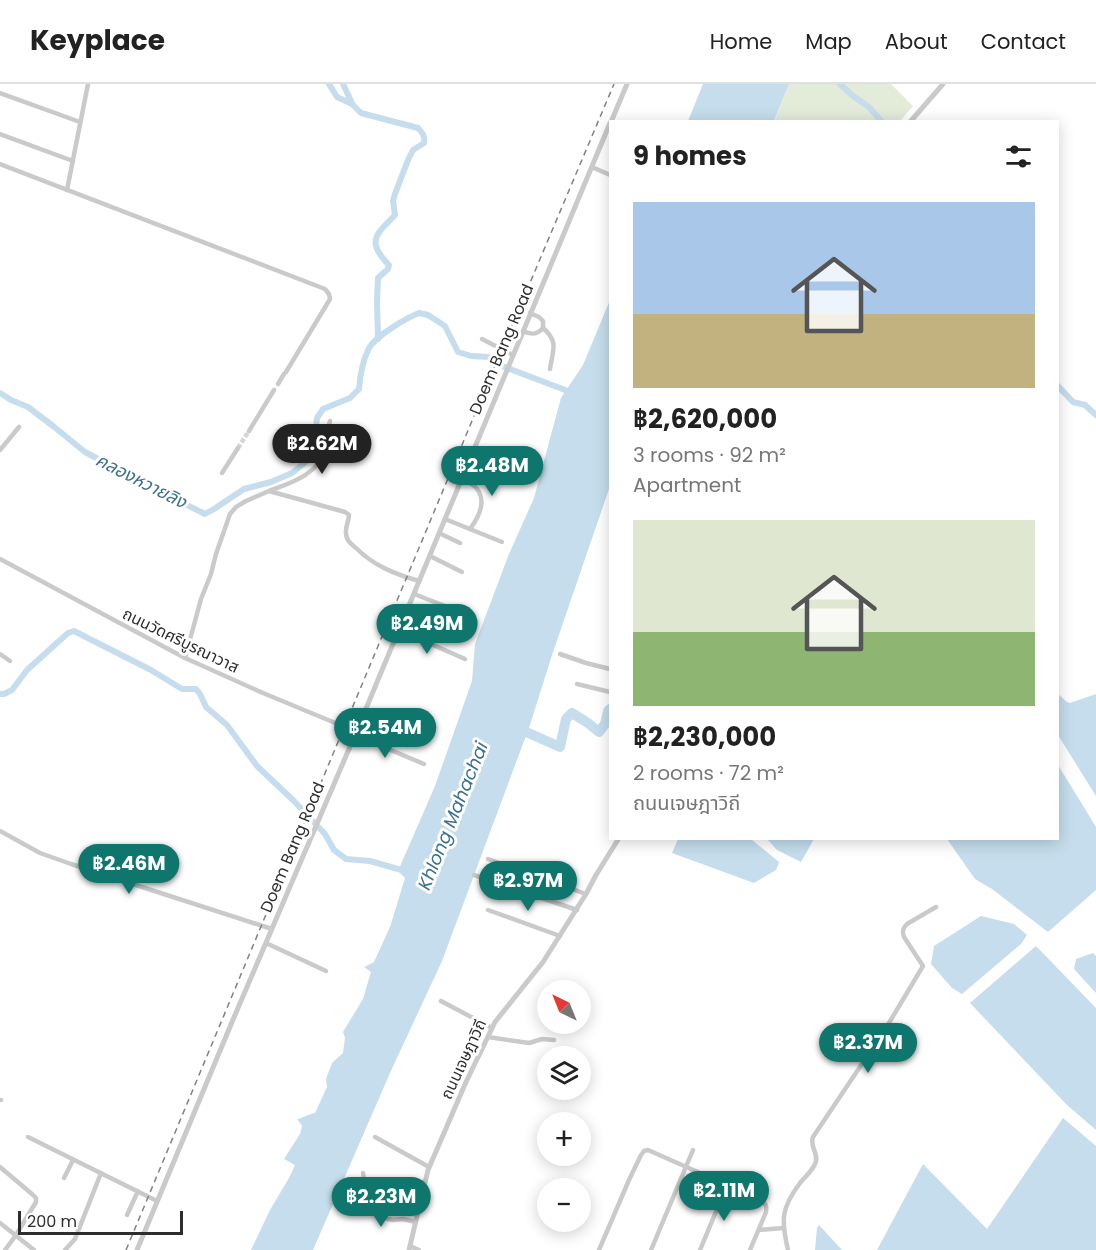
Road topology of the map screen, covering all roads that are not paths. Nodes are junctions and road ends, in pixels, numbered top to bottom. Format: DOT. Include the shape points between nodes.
graph roads {
  1 [pos="88,84"];
  2 [pos="627,84"];
  3 [pos="943,84"];
  4 [pos="0,93"];
  5 [pos="612,120"];
  6 [pos="912,120"];
  7 [pos="80,122"];
  8 [pos="609,127"];
  9 [pos="0,134"];
  10 [pos="73,161"];
  11 [pos="0,164"];
  12 [pos="592,167"];
  13 [pos="609,175"];
  14 [pos="67,190"];
  15 [pos="530,313"];
  16 [pos="543,328"];
  17 [pos="523,330"];
  18 [pos="482,339"];
  19 [pos="513,355"];
  20 [pos="550,369"];
  21 [pos="278,384"];
  22 [pos="274,390"];
  23 [pos="330,421"];
  24 [pos="19,427"];
  25 [pos="249,431"];
  26 [pos="238,448"];
  27 [pos="0,450"];
  28 [pos="222,473"];
  29 [pos="462,478"];
  30 [pos="269,492"];
  31 [pos="445,519"];
  32 [pos="470,529"];
  33 [pos="439,533"];
  34 [pos="502,542"];
  35 [pos="460,543"];
  36 [pos="429,556"];
  37 [pos="0,559"];
  38 [pos="462,572"];
  39 [pos="419,581"];
  40 [pos="414,594"];
  41 [pos="471,616"];
  42 [pos="399,630"];
  43 [pos="0,654"];
  44 [pos="560,654"];
  45 [pos="185,658"];
  46 [pos="465,659"];
  47 [pos="10,661"];
  48 [pos="609,669"];
  49 [pos="577,684"];
  50 [pos="609,692"];
  51 [pos="356,734"];
  52 [pos="424,764"];
  53 [pos="0,831"];
  54 [pos="618,840"];
  55 [pos="488,859"];
  56 [pos="474,875"];
  57 [pos="586,894"];
  58 [pos="936,907"];
  59 [pos="488,910"];
  60 [pos="577,910"];
  61 [pos="272,929"];
  62 [pos="560,936"];
  63 [pos="266,944"];
  64 [pos="326,971"];
  65 [pos="441,1001"];
  66 [pos="492,1028"];
  67 [pos="488,1037"];
  68 [pos="554,1040"];
  69 [pos="28,1137"];
  70 [pos="375,1137"];
  71 [pos="693,1150"];
  72 [pos="74,1160"];
  73 [pos="0,1167"];
  74 [pos="429,1167"];
  75 [pos="686,1167"];
  76 [pos="101,1173"];
  77 [pos="363,1173"];
  78 [pos="63,1178"];
  79 [pos="727,1185"];
  80 [pos="138,1191"];
  81 [pos="157,1201"];
  82 [pos="420,1203"];
  83 [pos="356,1204"];
  84 [pos="127,1215"];
  85 [pos="0,1222"];
  86 [pos="416,1222"];
  87 [pos="783,1228"];
  88 [pos="759,1230"];
  89 [pos="16,1235"];
  90 [pos="410,1248"];
  91 [pos="5,1250"];
  92 [pos="34,1250"];
  93 [pos="65,1250"];
  94 [pos="137,1250"];
  95 [pos="418,1250"];
  96 [pos="599,1250"];
  97 [pos="651,1250"];
  98 [pos="700,1250"];
  99 [pos="750,1250"];
  100 [pos="788,1250"];
  1 -- 7 [label="street"];
  2 -- 5 [label="street, Doem Bang Road"];
  3 -- 6 [label="street"];
  4 -- 7 [label="street"];
  7 -- 10 [label="street"];
  8 -- 12 [label="street, Doem Bang Road"];
  9 -- 10 [label="street"];
  10 -- 14 [label="street"];
  11 -- 14 [label="street"];
  12 -- 13 [label="street"];
  12 -- 15 [label="street, Doem Bang Road"];
  14 -- 21 [label="street" via="325,289 330,299"];
  15 -- 16 [label="street" via="543,321"];
  15 -- 17 [label="street, Doem Bang Road"];
  16 -- 17 [label="street" via="535,334"];
  16 -- 20 [label="street" via="553,339"];
  17 -- 19 [label="street, Doem Bang Road"];
  18 -- 19 [label="street"];
  19 -- 29 [label="street, Doem Bang Road"];
  22 -- 25 [label="street"];
  23 -- 30 [label="street" via="319,462 300,478"];
  24 -- 27 [label="street"];
  26 -- 28 [label="street"];
  29 -- 31 [label="street, Doem Bang Road"];
  29 -- 32 [label="street" via="476,485 481,498"];
  30 -- 39 [label="street" via="349,514 345,534 362,555 395,574"];
  30 -- 45 [label="street" via="246,501 230,514"];
  31 -- 32 [label="street"];
  31 -- 33 [label="street, Doem Bang Road"];
  32 -- 34 [label="street"];
  33 -- 35 [label="street"];
  33 -- 36 [label="street, Doem Bang Road"];
  36 -- 38 [label="street"];
  36 -- 39 [label="street, Doem Bang Road"];
  37 -- 45 [label="street, ถนนวัดศรีบูรณาวาส"];
  39 -- 40 [label="street, Doem Bang Road"];
  40 -- 41 [label="street"];
  40 -- 42 [label="street, Doem Bang Road"];
  42 -- 46 [label="street"];
  42 -- 51 [label="street, Doem Bang Road"];
  43 -- 47 [label="street"];
  44 -- 48 [label="street"];
  45 -- 51 [label="street, ถนนวัดศรีบูรณาวาส"];
  49 -- 50 [label="street"];
  51 -- 52 [label="street, ถนนวัดศรีบูรณาวาส"];
  51 -- 61 [label="street, Doem Bang Road"];
  53 -- 61 [label="street" via="70,864"];
  54 -- 57 [label="street, ถนนเจษฎาวิถี"];
  55 -- 57 [label="street"];
  56 -- 60 [label="street"];
  57 -- 60 [label="street, ถนนเจษฎาวิถี"];
  58 -- 87 [label="street" via="904,927 904,937 923,966 813,1137 816,1160 787,1205"];
  59 -- 62 [label="street"];
  60 -- 62 [label="street, ถนนเจษฎาวิถี"];
  61 -- 63 [label="street, Doem Bang Road"];
  62 -- 66 [label="street, ถนนเจษฎาวิถี"];
  63 -- 64 [label="street"];
  63 -- 81 [label="street, Doem Bang Road"];
  65 -- 66 [label="street"];
  66 -- 67 [label="street, ถนนเจษฎาวิถี"];
  67 -- 68 [label="street" via="529,1043"];
  67 -- 74 [label="street, ถนนเจษฎาวิถี"];
  69 -- 72 [label="street"];
  70 -- 74 [label="street"];
  71 -- 75 [label="street"];
  72 -- 76 [label="street"];
  72 -- 78 [label="street"];
  73 -- 89 [label="street" via="36,1198"];
  74 -- 82 [label="street, ถนนเจษฎาวิถี"];
  75 -- 79 [label="street"];
  75 -- 96 [label="street" via="644,1151"];
  75 -- 97 [label="street"];
  76 -- 80 [label="street"];
  76 -- 93 [label="street" via="75,1239"];
  77 -- 82 [label="street" via="364,1179 397,1197"];
  79 -- 88 [label="street" via="765,1203"];
  79 -- 98 [label="street"];
  80 -- 81 [label="street"];
  80 -- 84 [label="street"];
  81 -- 94 [label="street, Doem Bang Road"];
  82 -- 86 [label="street, ถนนเจษฎาวิถี"];
  83 -- 86 [label="street" via="393,1220"];
  85 -- 89 [label="street"];
  86 -- 90 [label="street, ถนนเจษฎาวิถี"];
  87 -- 88 [label="street"];
  87 -- 100 [label="street"];
  88 -- 99 [label="street"];
  89 -- 91 [label="street"];
  89 -- 92 [label="street"];
  90 -- 95 [label="street"];
}
